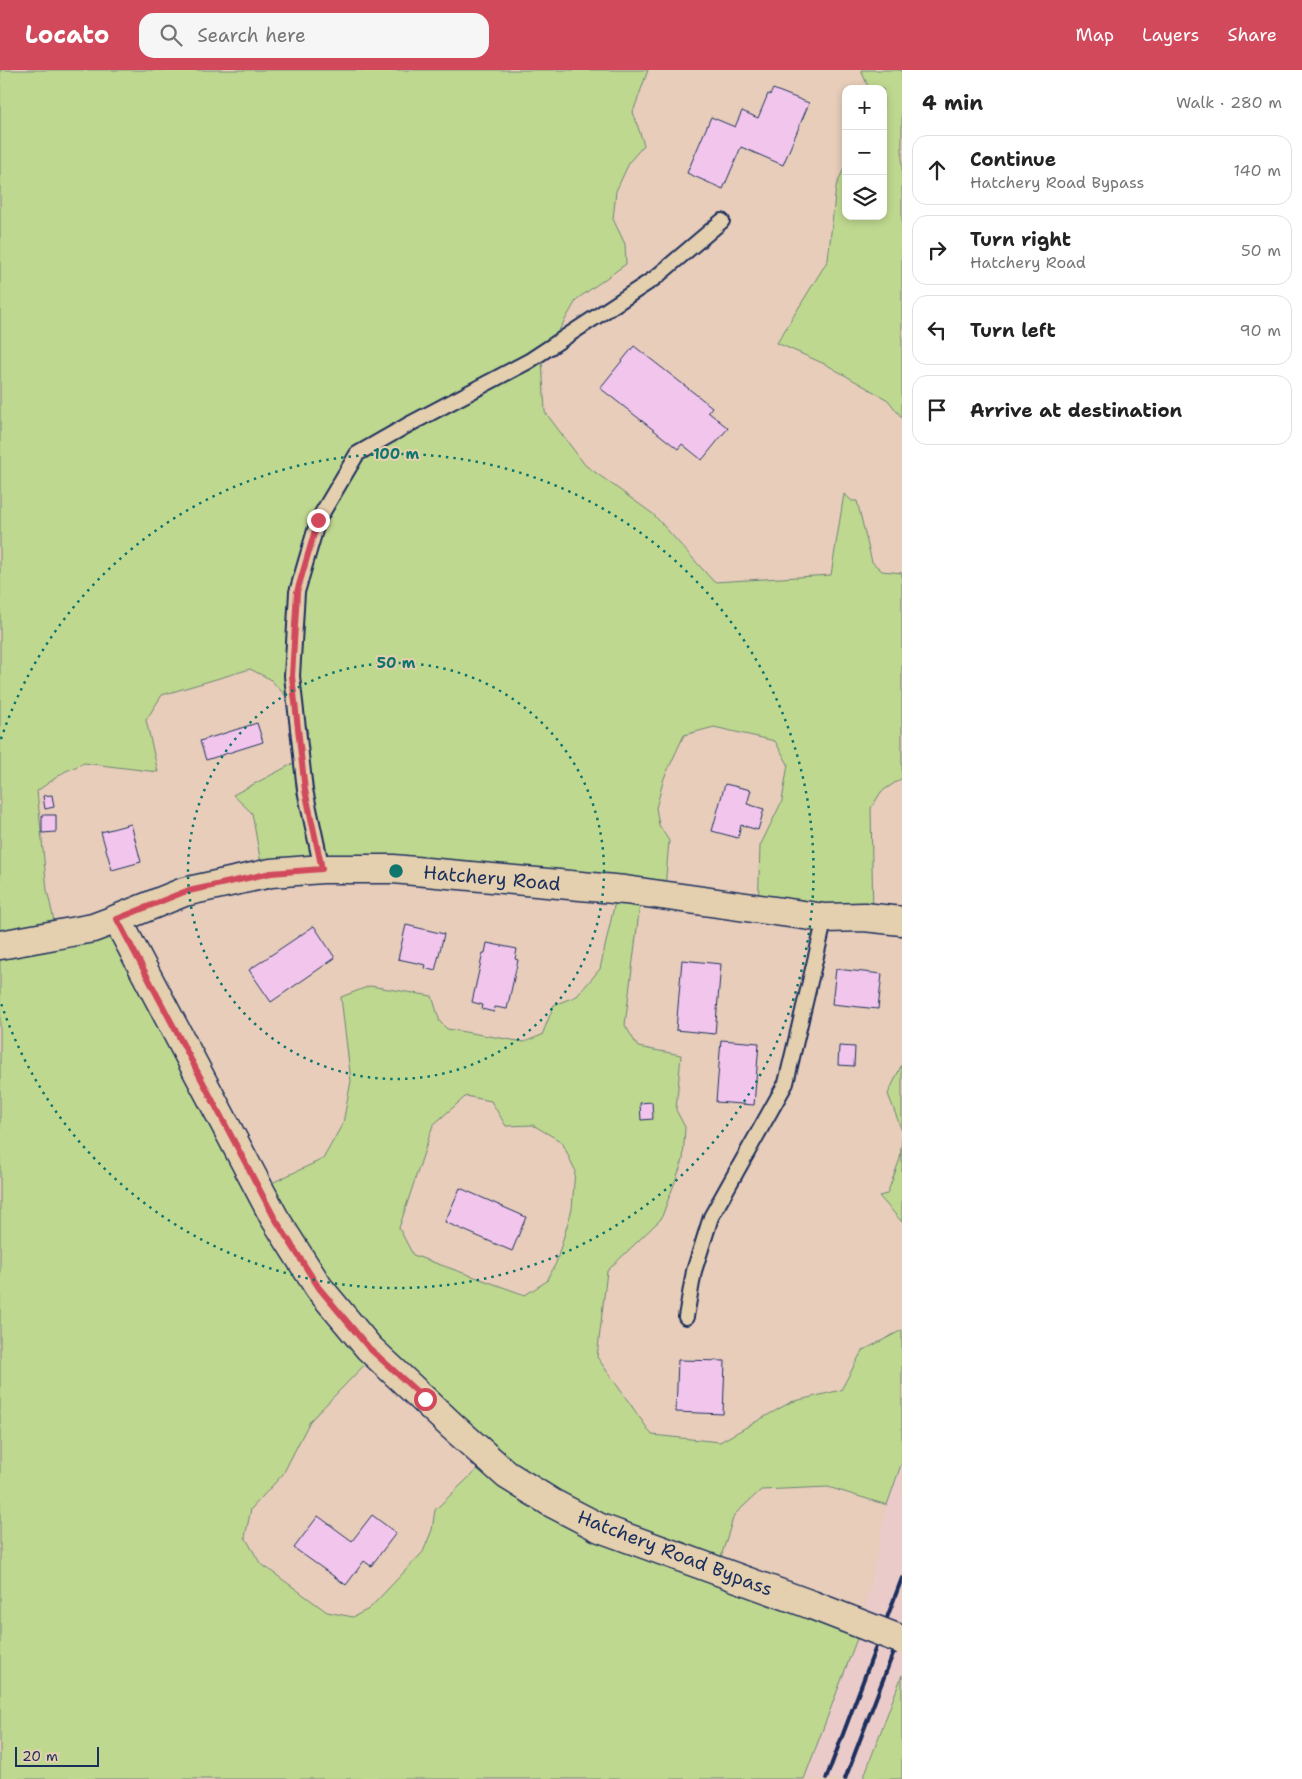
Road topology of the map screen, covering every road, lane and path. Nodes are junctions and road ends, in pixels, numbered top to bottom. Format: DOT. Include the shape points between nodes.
graph roads {
  1 [pos="722,222"];
  2 [pos="322,869"];
  3 [pos="825,918"];
  4 [pos="117,919"];
  5 [pos="902,921"];
  6 [pos="0,945"];
  7 [pos="686,1317"];
  8 [pos="902,1640"];
  1 -- 2 [label="lane" via="655,278 530,361 357,454 318,520 297,592 292,676 305,790"];
  2 -- 3 [label="street, Hatchery Road" via="393,869 625,890"];
  2 -- 4 [label="street, Hatchery Road" via="271,873 184,892"];
  3 -- 5 [label="street, Hatchery Road" via="864,917"];
  3 -- 7 [label="lane" via="786,1083 711,1217 694,1271"];
  4 -- 6 [label="street, Hatchery Road" via="94,928"];
  4 -- 8 [label="street, Hatchery Road Bypass, bridge" via="274,1217 319,1288 369,1348 452,1426 507,1475 600,1528"];
}
